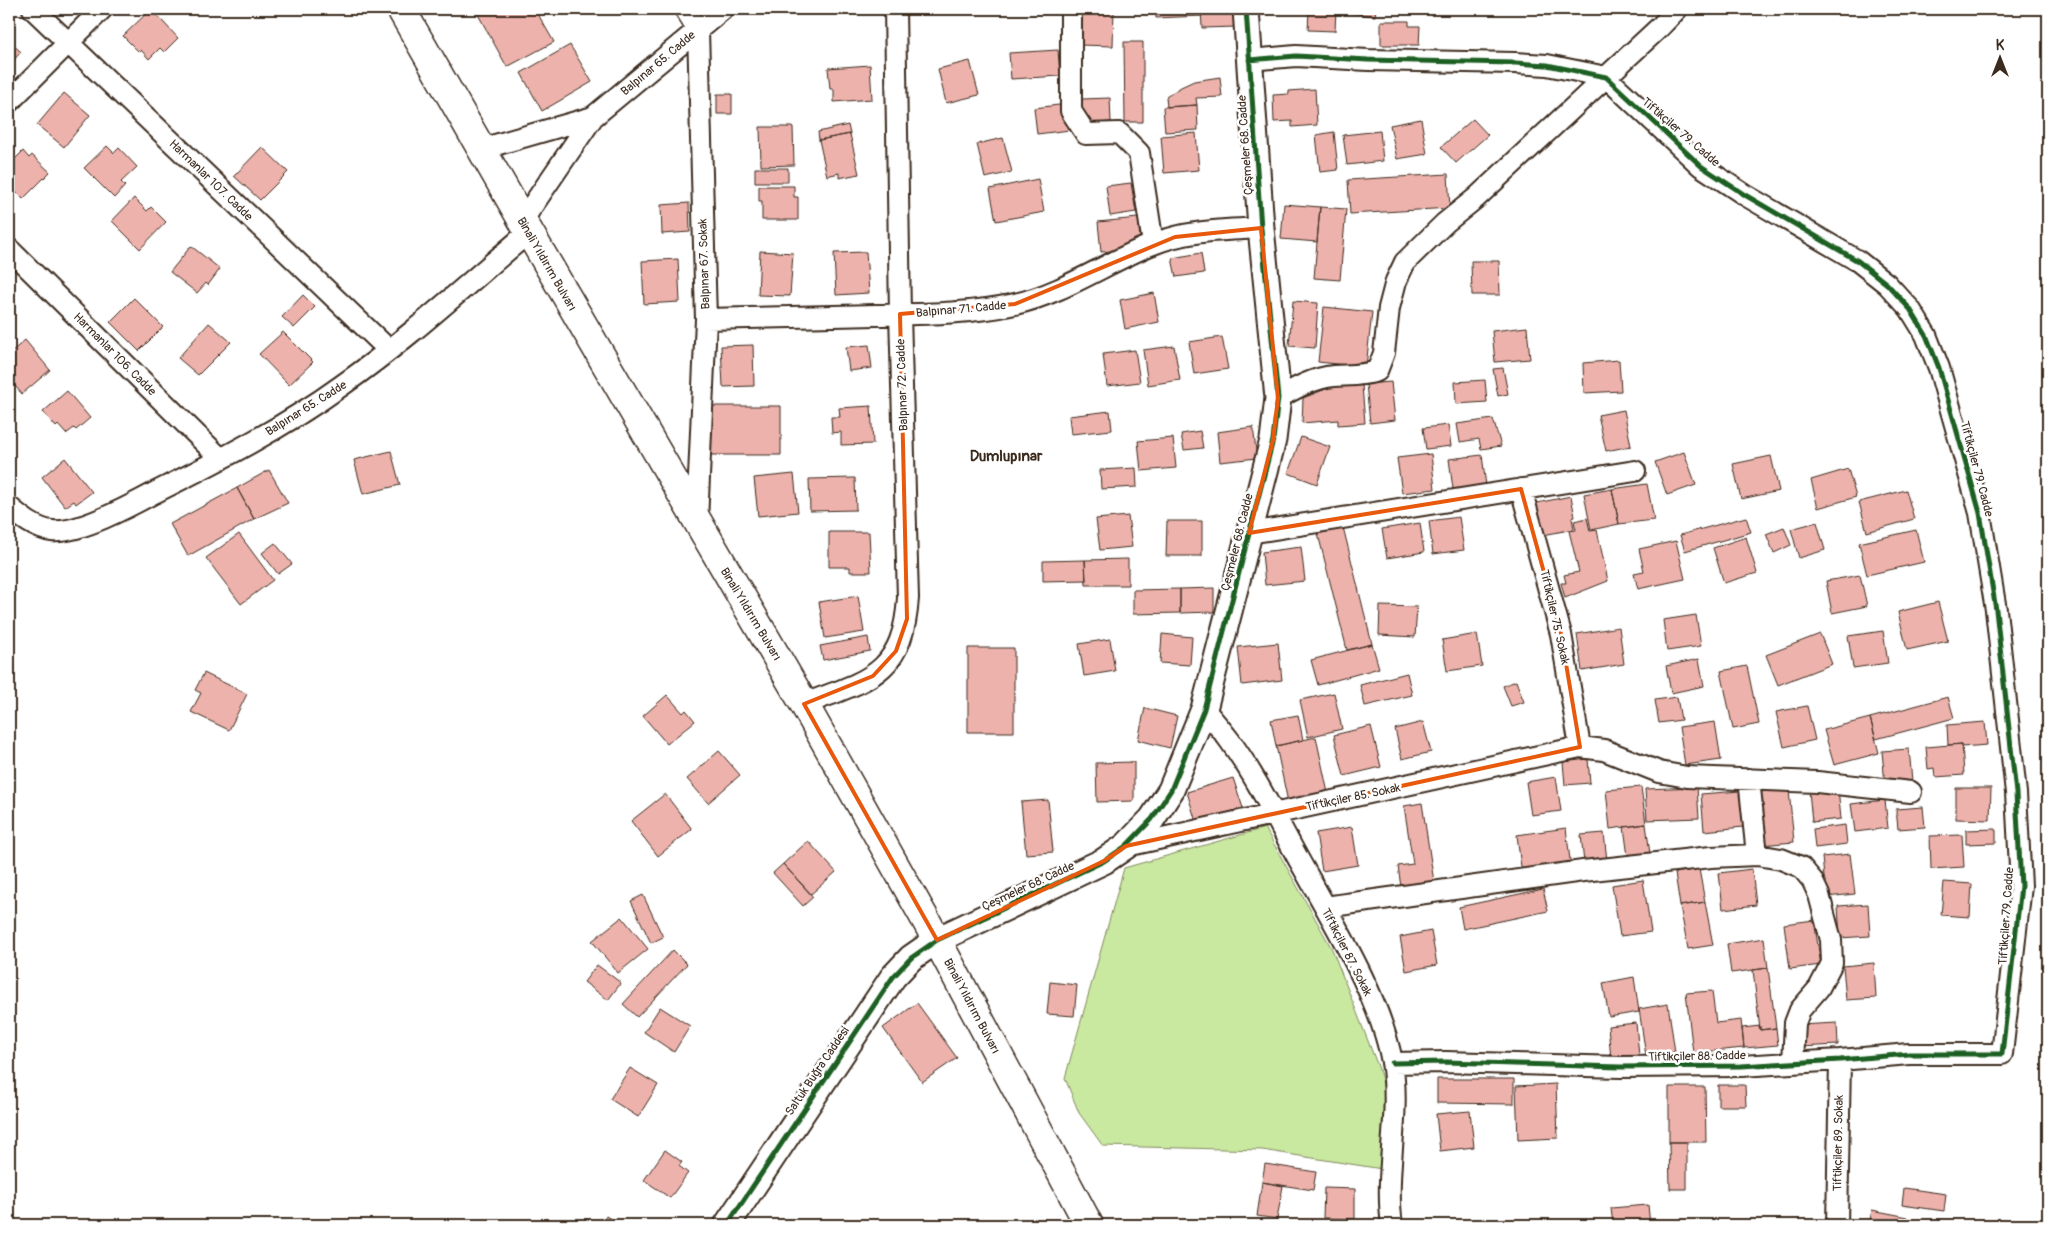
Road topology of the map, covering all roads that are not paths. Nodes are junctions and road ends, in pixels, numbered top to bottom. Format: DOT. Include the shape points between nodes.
graph roads {
  1 [pos="33,9"];
  2 [pos="102,9"];
  3 [pos="401,9"];
  4 [pos="685,9"];
  5 [pos="723,9"];
  6 [pos="895,9"];
  7 [pos="1071,9"];
  8 [pos="1246,9"];
  9 [pos="1677,9"];
  10 [pos="698,30"];
  11 [pos="68,42"];
  12 [pos="1249,60"];
  13 [pos="1606,77"];
  14 [pos="9,102"];
  15 [pos="593,117"];
  16 [pos="481,149"];
  17 [pos="525,227"];
  18 [pos="1261,228"];
  19 [pos="1153,244"];
  20 [pos="9,249"];
  21 [pos="900,314"];
  22 [pos="706,319"];
  23 [pos="389,350"];
  24 [pos="1278,398"];
  25 [pos="222,459"];
  26 [pos="1635,471"];
  27 [pos="1521,490"];
  28 [pos="9,507"];
  29 [pos="697,522"];
  30 [pos="1249,533"];
  31 [pos="804,704"];
  32 [pos="1204,709"];
  33 [pos="1580,746"];
  34 [pos="1749,779"];
  35 [pos="1910,792"];
  36 [pos="1273,814"];
  37 [pos="1126,846"];
  38 [pos="1757,855"];
  39 [pos="1325,907"];
  40 [pos="937,940"];
  41 [pos="2002,1054"];
  42 [pos="1840,1060"];
  43 [pos="1392,1063"];
  44 [pos="1793,1063"];
  45 [pos="727,1225"];
  46 [pos="1089,1225"];
  47 [pos="1392,1225"];
  48 [pos="1836,1225"];
  1 -- 11 [label="street, Harmanlar 107. Cadde"];
  2 -- 11 [label="street"];
  3 -- 16 [label="main road, Binali Yıldırım Bulvarı"];
  4 -- 10 [label="street"];
  5 -- 10 [label="street, Balpınar 65. Cadde"];
  6 -- 21 [label="street, Balpınar 72. Cadde"];
  7 -- 19 [label="street" via="1071,111 1086,134 1119,133 1139,153"];
  8 -- 12 [label="street, Çeşmeler 68. Cadde"];
  9 -- 13 [label="street"];
  10 -- 15 [label="street, Balpınar 65. Cadde"];
  10 -- 22 [label="street, Balpınar 67. Sokak"];
  11 -- 14 [label="street"];
  11 -- 23 [label="street, Harmanlar 107. Cadde"];
  12 -- 13 [label="street" via="1296,56 1515,63"];
  12 -- 18 [label="street, Çeşmeler 68. Cadde"];
  13 -- 24 [label="street" via="1405,262 1389,308 1384,353 1377,371 1366,375 1317,379"];
  13 -- 41 [label="street, Tiftikçiler 79. Cadde" via="1701,166 1858,261 1880,278 1910,309 1926,335 1939,368 1980,513 1996,610 2014,774 2021,886"];
  15 -- 16 [label="street, Balpınar 65. Cadde"];
  15 -- 17 [label="street, Balpınar 65. Cadde"];
  16 -- 17 [label="main road, Binali Yıldırım Bulvarı"];
  17 -- 23 [label="street, Balpınar 65. Cadde"];
  17 -- 29 [label="main road, Binali Yıldırım Bulvarı"];
  18 -- 19 [label="street, Balpınar 71. Cadde" via="1196,232"];
  18 -- 24 [label="street, Çeşmeler 68. Cadde"];
  19 -- 21 [label="street, Balpınar 71. Cadde" via="1044,295 1015,304 970,311"];
  20 -- 25 [label="street, Harmanlar 106. Cadde"];
  21 -- 22 [label="street, Balpınar 71. Cadde"];
  21 -- 31 [label="street, Balpınar 72. Cadde" via="907,619 896,651 873,676"];
  22 -- 29 [label="street, Balpınar 67. Sokak"];
  23 -- 25 [label="street, Balpınar 65. Cadde" via="317,403"];
  24 -- 30 [label="street, Çeşmeler 68. Cadde" via="1273,440"];
  25 -- 28 [label="street, Balpınar 65. Cadde" via="141,500 78,526 52,531"];
  26 -- 27 [label="street"];
  27 -- 30 [label="street"];
  27 -- 33 [label="street, Tiftikçiler 75. Sokak" via="1558,621"];
  29 -- 31 [label="main road, Binali Yıldırım Bulvarı"];
  30 -- 32 [label="street, Çeşmeler 68. Cadde"];
  31 -- 40 [label="main road, Binali Yıldırım Bulvarı"];
  32 -- 36 [label="street, Tiftikçiler 87. Sokak" via="1248,768"];
  32 -- 37 [label="street, Çeşmeler 68. Cadde" via="1171,790 1152,818"];
  33 -- 34 [label="street" via="1604,750 1659,772 1687,777"];
  33 -- 36 [label="street, Tiftikçiler 85. Sokak"];
  34 -- 35 [label="street"];
  34 -- 38 [label="street"];
  36 -- 37 [label="street, Tiftikçiler 85. Sokak"];
  36 -- 39 [label="street, Tiftikçiler 87. Sokak"];
  37 -- 40 [label="street, Çeşmeler 68. Cadde" via="1104,861"];
  38 -- 39 [label="street" via="1711,856 1582,871"];
  38 -- 44 [label="street" via="1801,867 1819,895 1831,940 1832,963 1820,988 1800,1010 1795,1023"];
  39 -- 43 [label="street, Tiftikçiler 87. Sokak" via="1372,1000"];
  40 -- 45 [label="street, Saltuk Buğra Caddesi" via="911,958 893,977"];
  40 -- 46 [label="main road, Binali Yıldırım Bulvarı"];
  41 -- 42 [label="street, Tiftikçiler 88. Cadde" via="1909,1054"];
  42 -- 44 [label="street, Tiftikçiler 88. Cadde"];
  42 -- 48 [label="street, Tiftikçiler 89. Sokak"];
  43 -- 44 [label="street, Tiftikçiler 88. Cadde" via="1620,1067"];
  43 -- 47 [label="street, Tiftikçiler 87. Sokak"];
}
